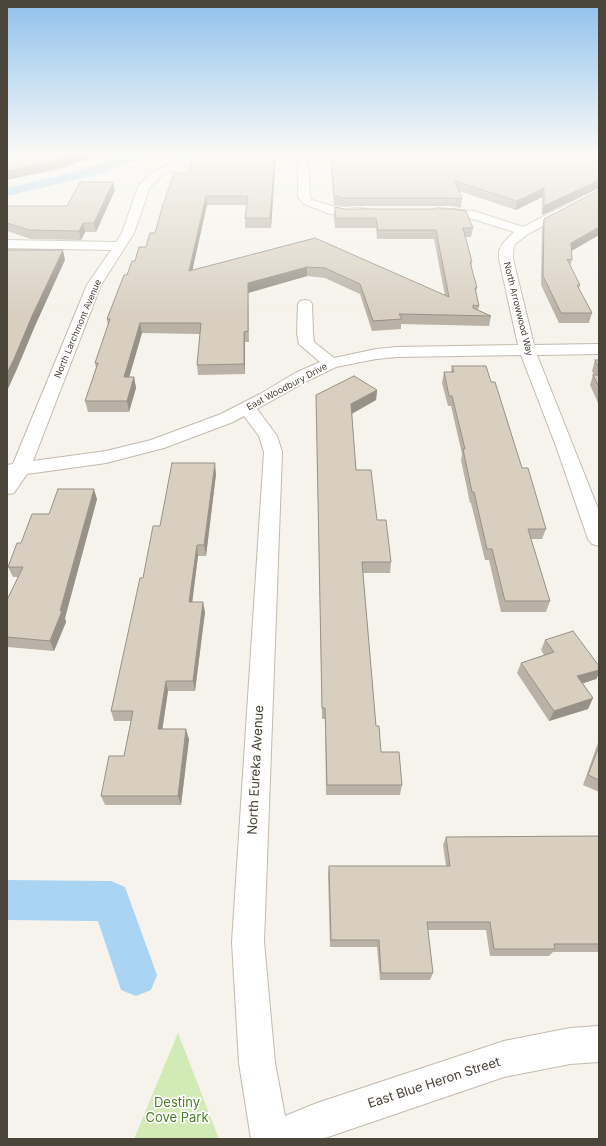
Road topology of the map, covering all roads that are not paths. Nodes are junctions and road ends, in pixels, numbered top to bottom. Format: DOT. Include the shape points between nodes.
graph roads {
  1 [pos="137,208"];
  2 [pos="326,208"];
  3 [pos="566,208"];
  4 [pos="428,211"];
  5 [pos="374,212"];
  6 [pos="524,231"];
  7 [pos="7,244"];
  8 [pos="120,246"];
  9 [pos="305,304"];
  10 [pos="599,349"];
  11 [pos="527,350"];
  12 [pos="331,363"];
  13 [pos="247,408"];
  14 [pos="14,470"];
  15 [pos="7,488"];
  16 [pos="599,539"];
  17 [pos="599,1044"];
  18 [pos="270,1139"];
  19 [pos="273,1139"];
  1 -- 8 [label="street, North Larchmont Avenue" via="128,233"];
  2 -- 5 [label="street" via="344,212"];
  3 -- 6 [label="street, North Arrowwood Way"];
  4 -- 6 [label="street" via="474,215"];
  6 -- 11 [label="street, North Arrowwood Way" via="509,243 506,259"];
  7 -- 8 [label="street"];
  8 -- 14 [label="street, North Larchmont Avenue" via="94,285"];
  9 -- 12 [label="street" via="307,344"];
  10 -- 11 [label="street, East Woodbury Drive"];
  11 -- 12 [label="street, East Woodbury Drive" via="397,352"];
  11 -- 16 [label="street, North Arrowwood Way"];
  12 -- 13 [label="street, East Woodbury Drive"];
  13 -- 14 [label="street, East Woodbury Drive" via="205,427 157,444 106,457"];
  13 -- 18 [label="street, North Eureka Avenue" via="268,436 273,452 248,942 257,1063"];
  14 -- 15 [label="street, North Larchmont Avenue"];
  17 -- 19 [label="street, East Blue Heron Street" via="570,1046 504,1059"];
}
